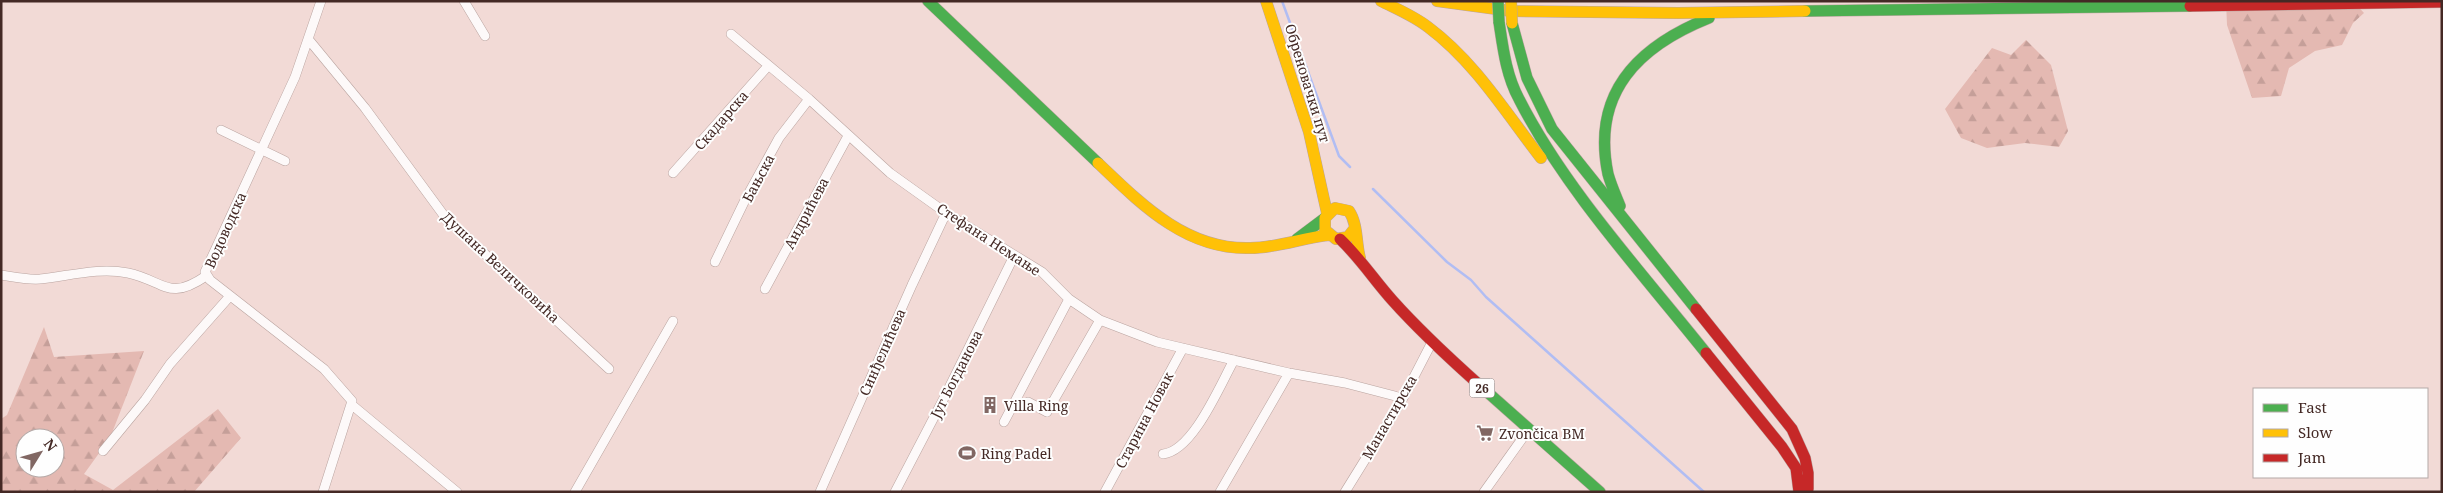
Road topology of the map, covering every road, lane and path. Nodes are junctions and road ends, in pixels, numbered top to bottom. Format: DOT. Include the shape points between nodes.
graph roads {
  1 [pos="321,1"];
  2 [pos="464,1"];
  3 [pos="928,1"];
  4 [pos="1381,1"];
  5 [pos="1437,1"];
  6 [pos="1498,1"];
  7 [pos="1511,1"];
  8 [pos="2442,2"];
  9 [pos="1268,6"];
  10 [pos="1726,12"];
  11 [pos="730,34"];
  12 [pos="485,36"];
  13 [pos="309,40"];
  14 [pos="768,66"];
  15 [pos="808,99"];
  16 [pos="221,130"];
  17 [pos="848,136"];
  18 [pos="262,148"];
  19 [pos="285,161"];
  20 [pos="673,173"];
  21 [pos="1321,175"];
  22 [pos="1341,207"];
  23 [pos="946,213"];
  24 [pos="1595,214"];
  25 [pos="1326,215"];
  26 [pos="1355,228"];
  27 [pos="1634,230"];
  28 [pos="1335,237"];
  29 [pos="1288,244"];
  30 [pos="1014,256"];
  31 [pos="1360,258"];
  32 [pos="715,262"];
  33 [pos="1,275"];
  34 [pos="206,276"];
  35 [pos="765,289"];
  36 [pos="230,296"];
  37 [pos="1069,299"];
  38 [pos="1100,320"];
  39 [pos="673,321"];
  40 [pos="1432,342"];
  41 [pos="1183,348"];
  42 [pos="1234,360"];
  43 [pos="609,369"];
  44 [pos="1289,373"];
  45 [pos="1402,400"];
  46 [pos="1028,402"];
  47 [pos="352,405"];
  48 [pos="1004,422"];
  49 [pos="1529,429"];
  50 [pos="102,450"];
  51 [pos="1163,454"];
  52 [pos="324,492"];
  53 [pos="457,492"];
  54 [pos="575,492"];
  55 [pos="820,492"];
  56 [pos="895,492"];
  57 [pos="1105,492"];
  58 [pos="1220,492"];
  59 [pos="1345,492"];
  60 [pos="1484,492"];
  61 [pos="1600,492"];
  62 [pos="1798,492"];
  63 [pos="1808,492"];
  1 -- 13 [label="street, Водоводска"];
  2 -- 12 [label="street"];
  3 -- 29 [label="main road" via="1161,221 1191,238 1222,246 1260,248"];
  4 -- 24 [label="main road" via="1428,27 1449,44 1577,201"];
  5 -- 10 [label="main road" via="1511,11"];
  6 -- 24 [label="main road, bridge" via="1505,62 1518,98 1548,150"];
  7 -- 27 [label="main road, bridge" via="1522,72 1541,112 1580,166"];
  8 -- 10 [label="main road"];
  9 -- 21 [label="main road, Обреновачки пут / 26"];
  10 -- 27 [label="main road" via="1684,26 1660,39 1637,60 1616,90 1604,132 1605,165 1616,198"];
  11 -- 14 [label="street, Стефана Немање"];
  13 -- 18 [label="street, Водоводска"];
  13 -- 43 [label="street, Душана Величковића" via="365,108 445,217"];
  14 -- 15 [label="street, Стефана Немање"];
  14 -- 20 [label="street, Скадарска"];
  15 -- 17 [label="street, Стефана Немање"];
  15 -- 32 [label="street, Бањска" via="779,138"];
  16 -- 18 [label="street"];
  17 -- 23 [label="street, Стефана Немање" via="890,173"];
  17 -- 35 [label="street, Андрићева"];
  18 -- 19 [label="street"];
  18 -- 34 [label="street, Водоводска"];
  21 -- 22 [label="main road, Обреновачки пут / 26"];
  21 -- 25 [label="main road, Обреновачки пут / 26"];
  22 -- 25 [label="main road"];
  22 -- 26 [label="main road, 26" via="1353,215"];
  23 -- 30 [label="street, Стефана Немање"];
  23 -- 55 [label="street, Синђелићева"];
  24 -- 62 [label="main road" via="1782,447 1796,468"];
  25 -- 28 [label="main road, 26" via="1324,224"];
  25 -- 29 [label="main road"];
  26 -- 28 [label="main road" via="1348,237"];
  26 -- 31 [label="main road, 26"];
  27 -- 63 [label="main road" via="1792,429 1808,465"];
  28 -- 29 [label="main road"];
  28 -- 31 [label="main road, 26"];
  30 -- 37 [label="street, Стефана Немање" via="1062,287"];
  30 -- 56 [label="street, Југ Богданова"];
  31 -- 40 [label="main road, 26" via="1391,299"];
  33 -- 34 [label="street" via="34,279 81,272 128,273 176,289 190,287"];
  34 -- 36 [label="street, Водоводска"];
  36 -- 47 [label="street, Водоводска" via="324,369 350,397"];
  36 -- 50 [label="street" via="170,364 145,400"];
  37 -- 38 [label="street, Стефана Немање"];
  37 -- 48 [label="street"];
  38 -- 41 [label="street, Стефана Немање" via="1157,342"];
  38 -- 46 [label="street" via="1047,412"];
  39 -- 54 [label="street"];
  40 -- 45 [label="street, Манастирска"];
  40 -- 49 [label="main road, 26"];
  41 -- 42 [label="street, Стефана Немање"];
  41 -- 57 [label="street, Старина Новак"];
  42 -- 44 [label="street, Стефана Немање"];
  42 -- 51 [label="street" via="1191,436 1172,453"];
  44 -- 45 [label="street, Стефана Немање" via="1345,383"];
  44 -- 58 [label="street"];
  45 -- 59 [label="street, Манастирска"];
  47 -- 52 [label="street"];
  47 -- 53 [label="street, Водоводска"];
  49 -- 60 [label="street"];
  49 -- 61 [label="main road, 26"];
}
